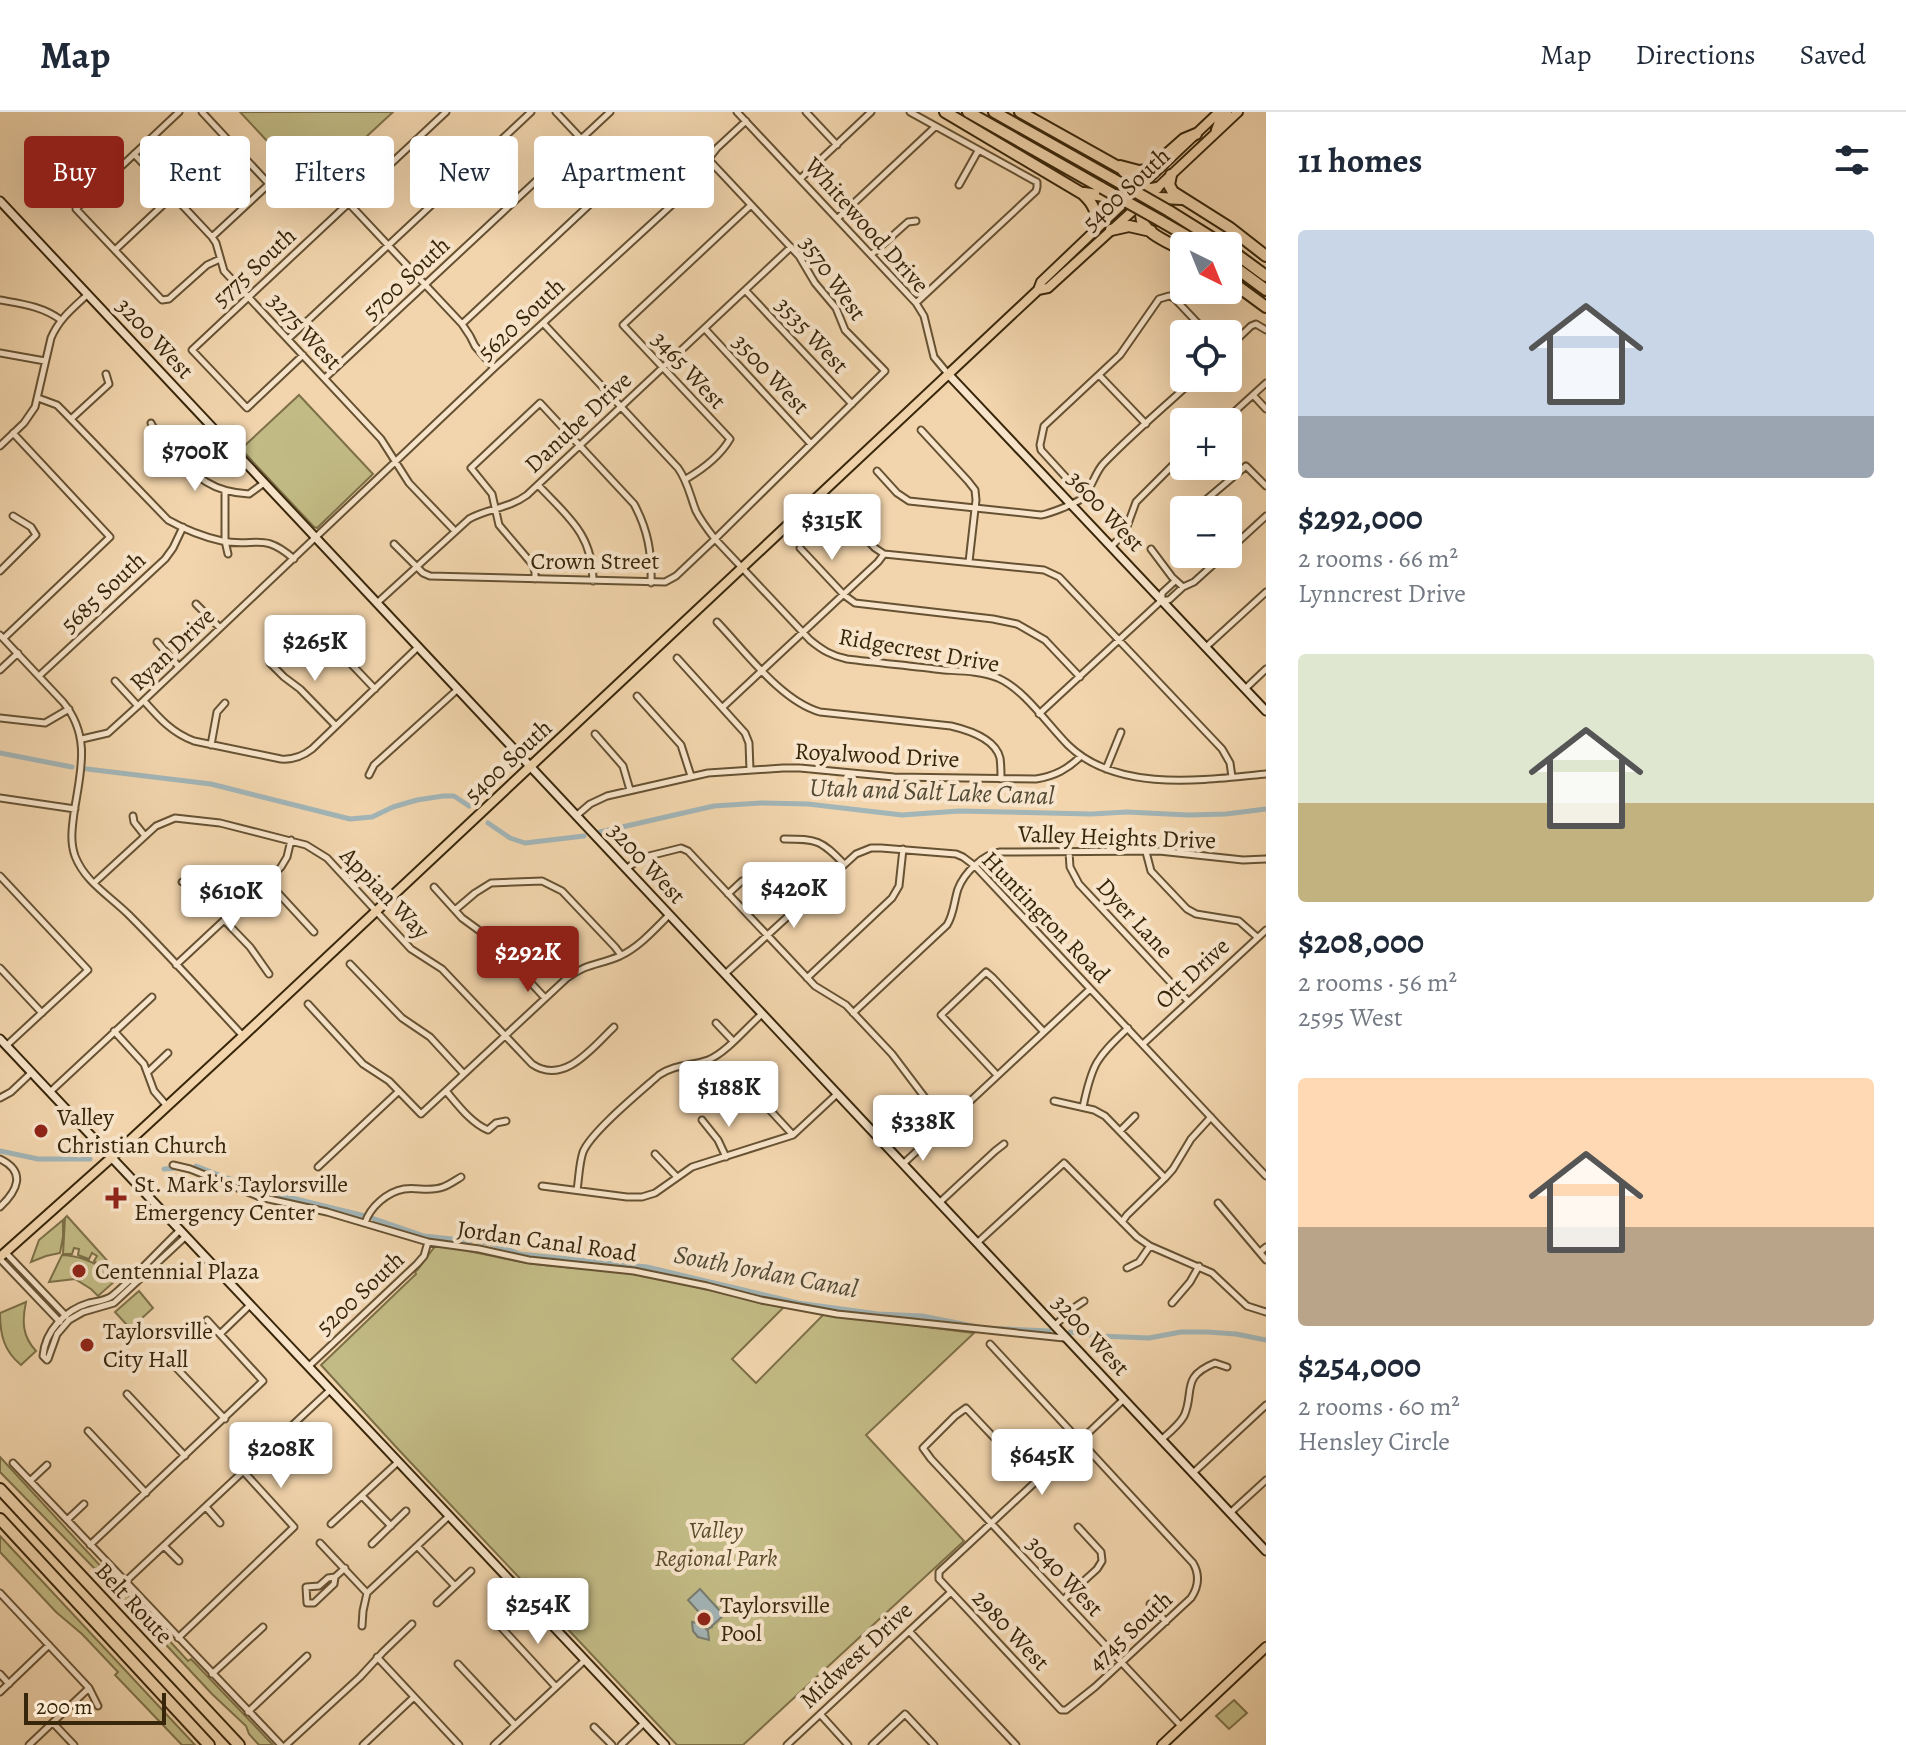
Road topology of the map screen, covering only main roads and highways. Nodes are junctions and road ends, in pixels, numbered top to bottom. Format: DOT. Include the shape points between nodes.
graph roads {
  1 [pos="945,112"];
  2 [pos="968,112"];
  3 [pos="994,112"];
  4 [pos="1020,112"];
  5 [pos="1219,112"];
  6 [pos="1227,112"];
  7 [pos="1238,112"];
  8 [pos="1196,134"];
  9 [pos="1214,134"];
  10 [pos="1114,163"];
  11 [pos="1171,175"];
  12 [pos="1157,188"];
  13 [pos="1079,192"];
  14 [pos="1137,197"];
  15 [pos="1182,199"];
  16 [pos="1096,228"];
  17 [pos="1111,230"];
  18 [pos="1151,231"];
  19 [pos="1180,232"];
  20 [pos="1203,232"];
  21 [pos="1170,243"];
  22 [pos="1266,256"];
  23 [pos="1242,258"];
  24 [pos="1242,272"];
  25 [pos="1266,276"];
  26 [pos="1242,289"];
  27 [pos="1038,290"];
  28 [pos="1266,290"];
  29 [pos="1266,307"];
  30 [pos="2,1256"];
  31 [pos="0,1489"];
  32 [pos="0,1519"];
  33 [pos="1266,1647"];
  34 [pos="209,1745"];
  35 [pos="239,1745"];
  36 [pos="1162,1745"];
  1 -- 13 [label="highway"];
  2 -- 19 [label="highway, bridge"];
  3 -- 20 [label="highway, bridge"];
  4 -- 10 [label="highway"];
  5 -- 8 [label="main road, 5400 South"];
  6 -- 9 [label="main road"];
  7 -- 9 [label="main road, 5400 South"];
  8 -- 10 [label="highway" via="1146,172"];
  8 -- 14 [label="main road, 5400 South"];
  9 -- 11 [label="main road, 5400 South"];
  10 -- 14 [label="highway" via="1126,172"];
  11 -- 12 [label="main road, 5400 South"];
  11 -- 15 [label="highway" via="1170,188"];
  12 -- 14 [label="highway"];
  13 -- 14 [label="highway"];
  13 -- 16 [label="highway" via="1095,210"];
  14 -- 15 [label="highway"];
  14 -- 16 [label="main road, 5400 South"];
  14 -- 17 [label="main road, 5400 South"];
  14 -- 18 [label="highway" via="1141,219"];
  15 -- 22 [label="highway"];
  16 -- 27 [label="main road, 5400 South"];
  17 -- 18 [label="highway" via="1129,226"];
  17 -- 27 [label="main road, 5400 South" via="1048,288"];
  18 -- 21 [label="highway"];
  23 -- 25 [label="highway"];
  24 -- 28 [label="highway"];
  26 -- 29 [label="highway"];
  27 -- 30 [label="main road, 5400 South"];
  31 -- 35 [label="highway, Belt Route"];
  32 -- 34 [label="highway, Belt Route"];
  33 -- 36 [label="main road"];
}
